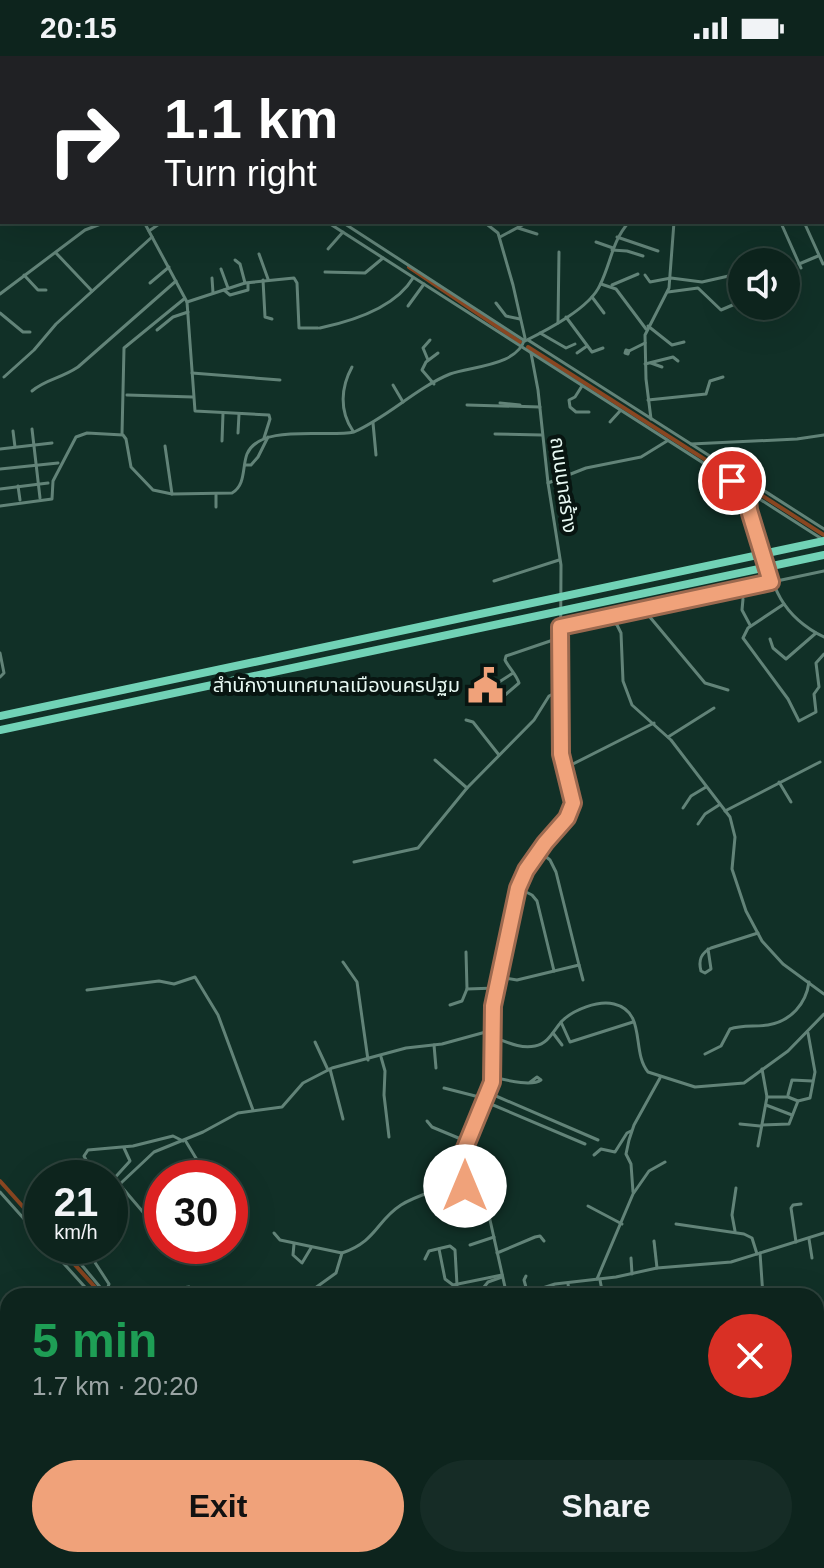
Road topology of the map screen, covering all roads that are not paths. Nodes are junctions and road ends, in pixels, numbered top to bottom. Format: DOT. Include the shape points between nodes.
graph roads {
  1 [pos="101,224"];
  2 [pos="145,224"];
  3 [pos="159,224"];
  4 [pos="330,224"];
  5 [pos="345,224"];
  6 [pos="487,224"];
  7 [pos="525,224"];
  8 [pos="627,224"];
  9 [pos="674,224"];
  10 [pos="785,224"];
  11 [pos="805,224"];
  12 [pos="518,228"];
  13 [pos="149,231"];
  14 [pos="343,232"];
  15 [pos="537,234"];
  16 [pos="152,236"];
  17 [pos="617,237"];
  18 [pos="499,238"];
  19 [pos="596,242"];
  20 [pos="328,249"];
  21 [pos="612,249"];
  22 [pos="658,251"];
  23 [pos="55,252"];
  24 [pos="559,252"];
  25 [pos="259,254"];
  26 [pos="819,255"];
  27 [pos="643,256"];
  28 [pos="383,258"];
  29 [pos="235,260"];
  30 [pos="823,264"];
  31 [pos="169,267"];
  32 [pos="221,269"];
  33 [pos="325,272"];
  34 [pos="638,274"];
  35 [pos="24,275"];
  36 [pos="645,275"];
  37 [pos="728,276"];
  38 [pos="212,278"];
  39 [pos="413,278"];
  40 [pos="671,278"];
  41 [pos="266,280"];
  42 [pos="176,281"];
  43 [pos="150,283"];
  44 [pos="247,283"];
  45 [pos="601,284"];
  46 [pos="422,286"];
  47 [pos="610,286"];
  48 [pos="46,290"];
  49 [pos="227,290"];
  50 [pos="92,291"];
  51 [pos="668,292"];
  52 [pos="0,294"];
  53 [pos="213,294"];
  54 [pos="592,297"];
  55 [pos="186,300"];
  56 [pos="496,303"];
  57 [pos="408,306"];
  58 [pos="728,307"];
  59 [pos="188,312"];
  60 [pos="0,313"];
  61 [pos="604,313"];
  62 [pos="566,317"];
  63 [pos="272,319"];
  64 [pos="520,319"];
  65 [pos="558,323"];
  66 [pos="647,327"];
  67 [pos="157,330"];
  68 [pos="30,332"];
  69 [pos="540,333"];
  70 [pos="430,340"];
  71 [pos="526,340"];
  72 [pos="684,342"];
  73 [pos="645,343"];
  74 [pos="575,344"];
  75 [pos="522,346"];
  76 [pos="588,346"];
  77 [pos="603,348"];
  78 [pos="629,351"];
  79 [pos="438,353"];
  80 [pos="531,353"];
  81 [pos="577,353"];
  82 [pos="428,360"];
  83 [pos="678,361"];
  84 [pos="648,363"];
  85 [pos="352,367"];
  86 [pos="662,367"];
  87 [pos="191,373"];
  88 [pos="4,377"];
  89 [pos="723,377"];
  90 [pos="280,380"];
  91 [pos="434,384"];
  92 [pos="393,385"];
  93 [pos="582,386"];
  94 [pos="32,391"];
  95 [pos="127,395"];
  96 [pos="193,397"];
  97 [pos="648,400"];
  98 [pos="403,403"];
  99 [pos="500,403"];
  100 [pos="467,405"];
  101 [pos="523,406"];
  102 [pos="540,407"];
  103 [pos="621,411"];
  104 [pos="589,412"];
  105 [pos="223,413"];
  106 [pos="239,414"];
  107 [pos="651,420"];
  108 [pos="373,422"];
  109 [pos="610,422"];
  110 [pos="32,429"];
  111 [pos="13,431"];
  112 [pos="354,432"];
  113 [pos="238,433"];
  114 [pos="122,434"];
  115 [pos="495,434"];
  116 [pos="542,435"];
  117 [pos="824,435"];
  118 [pos="266,438"];
  119 [pos="222,441"];
  120 [pos="667,441"];
  121 [pos="52,443"];
  122 [pos="34,445"];
  123 [pos="685,445"];
  124 [pos="165,446"];
  125 [pos="15,447"];
  126 [pos="0,449"];
  127 [pos="376,455"];
  128 [pos="58,463"];
  129 [pos="36,465"];
  130 [pos="245,465"];
  131 [pos="0,469"];
  132 [pos="48,483"];
  133 [pos="548,483"];
  134 [pos="38,484"];
  135 [pos="18,486"];
  136 [pos="0,489"];
  137 [pos="747,490"];
  138 [pos="172,494"];
  139 [pos="217,494"];
  140 [pos="40,498"];
  141 [pos="20,500"];
  142 [pos="0,506"];
  143 [pos="216,507"];
  144 [pos="824,529"];
  145 [pos="824,541"];
  146 [pos="824,555"];
  147 [pos="561,559"];
  148 [pos="824,571"];
  149 [pos="494,581"];
  150 [pos="771,582"];
  151 [pos="743,599"];
  152 [pos="784,604"];
  153 [pos="643,609"];
  154 [pos="606,617"];
  155 [pos="751,626"];
  156 [pos="560,627"];
  157 [pos="816,633"];
  158 [pos="824,637"];
  159 [pos="559,638"];
  160 [pos="770,639"];
  161 [pos="0,653"];
  162 [pos="824,654"];
  163 [pos="513,673"];
  164 [pos="0,677"];
  165 [pos="728,690"];
  166 [pos="559,691"];
  167 [pos="714,708"];
  168 [pos="0,716"];
  169 [pos="466,720"];
  170 [pos="654,723"];
  171 [pos="0,730"];
  172 [pos="668,737"];
  173 [pos="499,755"];
  174 [pos="435,760"];
  175 [pos="820,762"];
  176 [pos="564,769"];
  177 [pos="779,782"];
  178 [pos="706,787"];
  179 [pos="467,788"];
  180 [pos="791,802"];
  181 [pos="719,805"];
  182 [pos="683,808"];
  183 [pos="725,811"];
  184 [pos="698,824"];
  185 [pos="539,851"];
  186 [pos="354,862"];
  187 [pos="518,888"];
  188 [pos="758,933"];
  189 [pos="708,949"];
  190 [pos="466,952"];
  191 [pos="343,962"];
  192 [pos="579,965"];
  193 [pos="554,971"];
  194 [pos="498,977"];
  195 [pos="583,980"];
  196 [pos="809,982"];
  197 [pos="496,988"];
  198 [pos="467,989"];
  199 [pos="87,990"];
  200 [pos="824,993"];
  201 [pos="450,1005"];
  202 [pos="824,1014"];
  203 [pos="561,1022"];
  204 [pos="635,1022"];
  205 [pos="493,1030"];
  206 [pos="553,1033"];
  207 [pos="808,1033"];
  208 [pos="493,1037"];
  209 [pos="315,1042"];
  210 [pos="434,1045"];
  211 [pos="562,1045"];
  212 [pos="705,1054"];
  213 [pos="381,1057"];
  214 [pos="368,1060"];
  215 [pos="436,1068"];
  216 [pos="329,1069"];
  217 [pos="762,1069"];
  218 [pos="493,1077"];
  219 [pos="660,1078"];
  220 [pos="812,1081"];
  221 [pos="529,1083"];
  222 [pos="444,1088"];
  223 [pos="489,1093"];
  224 [pos="767,1097"];
  225 [pos="788,1097"];
  226 [pos="486,1100"];
  227 [pos="798,1101"];
  228 [pos="766,1105"];
  229 [pos="253,1110"];
  230 [pos="793,1115"];
  231 [pos="343,1119"];
  232 [pos="427,1121"];
  233 [pos="740,1124"];
  234 [pos="761,1125"];
  235 [pos="631,1131"];
  236 [pos="389,1137"];
  237 [pos="598,1140"];
  238 [pos="184,1141"];
  239 [pos="468,1142"];
  240 [pos="585,1144"];
  241 [pos="758,1146"];
  242 [pos="124,1147"];
  243 [pos="594,1155"];
  244 [pos="86,1160"];
  245 [pos="196,1160"];
  246 [pos="665,1162"];
  247 [pos="128,1163"];
  248 [pos="128,1177"];
  249 [pos="460,1179"];
  250 [pos="736,1188"];
  251 [pos="0,1192"];
  252 [pos="431,1192"];
  253 [pos="128,1194"];
  254 [pos="633,1194"];
  255 [pos="801,1204"];
  256 [pos="588,1206"];
  257 [pos="433,1211"];
  258 [pos="144,1213"];
  259 [pos="24,1219"];
  260 [pos="622,1224"];
  261 [pos="676,1224"];
  262 [pos="735,1231"];
  263 [pos="274,1233"];
  264 [pos="824,1233"];
  265 [pos="494,1237"];
  266 [pos="809,1239"];
  267 [pos="544,1241"];
  268 [pos="654,1241"];
  269 [pos="796,1242"];
  270 [pos="294,1244"];
  271 [pos="470,1245"];
  272 [pos="496,1245"];
  273 [pos="311,1248"];
  274 [pos="439,1249"];
  275 [pos="505,1249"];
  276 [pos="342,1253"];
  277 [pos="497,1253"];
  278 [pos="759,1253"];
  279 [pos="631,1258"];
  280 [pos="812,1258"];
  281 [pos="425,1259"];
  282 [pos="64,1264"];
  283 [pos="81,1264"];
  284 [pos="96,1264"];
  285 [pos="657,1268"];
  286 [pos="632,1274"];
  287 [pos="502,1276"];
  288 [pos="526,1276"];
  289 [pos="599,1279"];
  290 [pos="568,1283"];
  291 [pos="457,1285"];
  292 [pos="484,1287"];
  293 [pos="86,1288"];
  294 [pos="101,1288"];
  295 [pos="107,1288"];
  296 [pos="315,1288"];
  297 [pos="455,1288"];
  298 [pos="505,1288"];
  299 [pos="526,1288"];
  300 [pos="551,1288"];
  301 [pos="569,1288"];
  302 [pos="601,1288"];
  303 [pos="762,1288"];
  304 [pos="824,1372"];
  305 [pos="824,1398"];
  1 -- 23 [label="street"];
  2 -- 13 [label="street"];
  3 -- 13 [label="street"];
  4 -- 14 [label="street"];
  5 -- 71 [label="street"];
  6 -- 18 [label="street"];
  7 -- 12 [label="street"];
  8 -- 17 [label="street"];
  9 -- 40 [label="street"];
  10 -- 26 [label="street" via="800,266"];
  11 -- 26 [label="street"];
  12 -- 15 [label="street"];
  12 -- 18 [label="street"];
  13 -- 16 [label="street"];
  14 -- 20 [label="street"];
  14 -- 28 [label="street"];
  16 -- 31 [label="street"];
  16 -- 50 [label="street"];
  17 -- 21 [label="street"];
  17 -- 22 [label="street"];
  18 -- 64 [label="street"];
  19 -- 21 [label="street"];
  21 -- 27 [label="street"];
  21 -- 45 [label="street"];
  23 -- 35 [label="street"];
  23 -- 50 [label="street"];
  24 -- 65 [label="street"];
  25 -- 41 [label="street"];
  26 -- 30 [label="street"];
  28 -- 33 [label="street" via="365,273"];
  28 -- 39 [label="street"];
  29 -- 44 [label="street"];
  31 -- 42 [label="street"];
  31 -- 43 [label="street"];
  32 -- 49 [label="street"];
  34 -- 47 [label="street"];
  35 -- 48 [label="street" via="38,290"];
  35 -- 52 [label="street"];
  36 -- 40 [label="street" via="650,282"];
  37 -- 40 [label="street" via="702,282"];
  38 -- 53 [label="street"];
  39 -- 41 [label="street" via="404,290 360,318 319,328 299,328 294,278"];
  39 -- 46 [label="street"];
  40 -- 51 [label="street"];
  41 -- 44 [label="street"];
  41 -- 63 [label="street" via="265,317"];
  42 -- 55 [label="street"];
  42 -- 94 [label="street" via="78,367"];
  44 -- 49 [label="street"];
  44 -- 49 [label="street" via="245,292 230,295"];
  45 -- 47 [label="street"];
  45 -- 54 [label="street"];
  46 -- 57 [label="street"];
  46 -- 75 [label="street"];
  47 -- 66 [label="street"];
  49 -- 53 [label="street"];
  50 -- 88 [label="street"];
  51 -- 58 [label="street" via="698,288 721,310"];
  51 -- 66 [label="street"];
  53 -- 55 [label="street"];
  54 -- 61 [label="street"];
  54 -- 62 [label="street"];
  55 -- 59 [label="street"];
  55 -- 114 [label="street" via="124,348"];
  56 -- 64 [label="street" via="506,316"];
  59 -- 67 [label="street"];
  59 -- 87 [label="street"];
  60 -- 68 [label="street"];
  62 -- 65 [label="street"];
  62 -- 76 [label="street"];
  64 -- 71 [label="street"];
  65 -- 69 [label="street"];
  66 -- 72 [label="street" via="672,345"];
  66 -- 73 [label="street"];
  69 -- 71 [label="street"];
  69 -- 74 [label="street" via="566,348"];
  70 -- 82 [label="street" via="423,350"];
  71 -- 75 [label="street"];
  71 -- 107 [label="street"];
  73 -- 78 [label="street"];
  73 -- 84 [label="street"];
  75 -- 80 [label="street"];
  75 -- 91 [label="street" via="510,357"];
  76 -- 77 [label="street" via="594,353"];
  76 -- 81 [label="street"];
  79 -- 82 [label="street"];
  80 -- 93 [label="street"];
  80 -- 102 [label="street, ถนนนาสร้าง"];
  82 -- 91 [label="street" via="422,370"];
  83 -- 84 [label="street" via="673,357"];
  84 -- 86 [label="street"];
  84 -- 97 [label="street"];
  85 -- 112 [label="street" via="343,390"];
  87 -- 90 [label="street"];
  87 -- 96 [label="street"];
  89 -- 97 [label="street" via="710,381 706,394"];
  91 -- 98 [label="street"];
  92 -- 98 [label="street"];
  93 -- 103 [label="street"];
  93 -- 104 [label="street" via="568,401 576,412"];
  95 -- 96 [label="street"];
  96 -- 105 [label="street" via="195,411"];
  97 -- 107 [label="street"];
  98 -- 108 [label="street"];
  99 -- 101 [label="street"];
  100 -- 101 [label="street"];
  101 -- 102 [label="street"];
  102 -- 116 [label="street, ถนนนาสร้าง"];
  103 -- 109 [label="street"];
  103 -- 120 [label="street"];
  105 -- 106 [label="street"];
  105 -- 119 [label="street"];
  106 -- 113 [label="street"];
  106 -- 118 [label="street" via="269,415"];
  107 -- 123 [label="street"];
  108 -- 112 [label="street"];
  108 -- 127 [label="street"];
  110 -- 122 [label="street"];
  111 -- 125 [label="street"];
  112 -- 118 [label="street"];
  114 -- 138 [label="street" via="131,467 153,490"];
  114 -- 142 [label="street" via="78,435 53,481 52,499"];
  115 -- 116 [label="street"];
  116 -- 133 [label="street, ถนนนาสร้าง"];
  117 -- 123 [label="street"];
  118 -- 130 [label="street" via="249,450"];
  118 -- 130 [label="street" via="258,457"];
  120 -- 123 [label="street"];
  120 -- 133 [label="street" via="641,457 586,468"];
  121 -- 122 [label="street"];
  122 -- 125 [label="street"];
  122 -- 129 [label="street"];
  123 -- 137 [label="street"];
  123 -- 144 [label="street"];
  124 -- 138 [label="street"];
  125 -- 126 [label="street"];
  128 -- 129 [label="street"];
  129 -- 131 [label="street"];
  129 -- 134 [label="street"];
  130 -- 139 [label="street" via="236,491"];
  132 -- 134 [label="street"];
  133 -- 147 [label="street, ถนนนาสร้าง"];
  134 -- 135 [label="street"];
  134 -- 140 [label="street"];
  135 -- 136 [label="street"];
  135 -- 141 [label="street"];
  137 -- 145 [label="street"];
  137 -- 150 [label="street"];
  138 -- 139 [label="street"];
  139 -- 143 [label="street"];
  145 -- 168 [label="highway"];
  146 -- 171 [label="highway"];
  147 -- 149 [label="street"];
  147 -- 156 [label="street, ถนนนาสร้าง"];
  148 -- 150 [label="street"];
  150 -- 152 [label="street"];
  150 -- 153 [label="street"];
  151 -- 155 [label="street" via="742,610"];
  152 -- 155 [label="street"];
  152 -- 157 [label="street"];
  153 -- 154 [label="street"];
  153 -- 165 [label="street" via="705,683"];
  154 -- 156 [label="street"];
  154 -- 170 [label="street" via="621,633 627,696"];
  155 -- 162 [label="street" via="744,632 744,642 799,721 816,712 816,663"];
  156 -- 159 [label="street, ถนนนาสร้าง"];
  157 -- 158 [label="street"];
  157 -- 160 [label="street" via="786,659"];
  159 -- 163 [label="street" via="507,655"];
  159 -- 166 [label="street, ถนนนาสร้าง"];
  161 -- 164 [label="street"];
  163 -- 163 [label="street" via="519,683 505,695 496,684"];
  166 -- 173 [label="street"];
  166 -- 176 [label="street, ถนนนาสร้าง"];
  167 -- 172 [label="street"];
  169 -- 173 [label="street"];
  170 -- 172 [label="street"];
  170 -- 176 [label="street"];
  172 -- 178 [label="street"];
  173 -- 179 [label="street"];
  174 -- 179 [label="street"];
  175 -- 177 [label="street"];
  176 -- 185 [label="street, ถนนนาสร้าง" via="573,808"];
  177 -- 180 [label="street"];
  177 -- 183 [label="street"];
  178 -- 181 [label="street"];
  178 -- 182 [label="street"];
  179 -- 186 [label="street" via="417,849"];
  181 -- 183 [label="street"];
  181 -- 184 [label="street"];
  183 -- 188 [label="street" via="735,830 735,882"];
  185 -- 187 [label="street"];
  185 -- 192 [label="street" via="556,872"];
  187 -- 193 [label="street" via="537,901"];
  187 -- 194 [label="street"];
  188 -- 189 [label="street"];
  188 -- 196 [label="street" via="783,964"];
  189 -- 189 [label="street" via="711,969 705,973 700,959"];
  190 -- 198 [label="street"];
  191 -- 214 [label="street" via="357,982"];
  192 -- 193 [label="street"];
  192 -- 195 [label="street"];
  193 -- 194 [label="street" via="517,980"];
  194 -- 197 [label="street"];
  196 -- 200 [label="street"];
  196 -- 212 [label="street" via="797,1010 771,1025 730,1029 721,1046"];
  197 -- 198 [label="street"];
  197 -- 205 [label="street"];
  198 -- 201 [label="street" via="462,1001"];
  199 -- 229 [label="street" via="159,981 171,985 195,977 218,1015"];
  202 -- 207 [label="street"];
  203 -- 204 [label="street" via="577,1011 607,1003 626,1010"];
  203 -- 204 [label="street" via="570,1042"];
  203 -- 206 [label="street"];
  204 -- 219 [label="street" via="643,1066"];
  205 -- 208 [label="street"];
  205 -- 210 [label="street"];
  206 -- 208 [label="street" via="527,1047"];
  206 -- 211 [label="street"];
  207 -- 217 [label="street"];
  207 -- 220 [label="street" via="815,1068"];
  208 -- 218 [label="street"];
  209 -- 216 [label="street"];
  210 -- 213 [label="street"];
  210 -- 215 [label="street"];
  213 -- 214 [label="street"];
  213 -- 236 [label="street"];
  214 -- 216 [label="street"];
  216 -- 229 [label="street" via="297,1088 282,1107"];
  216 -- 231 [label="street"];
  217 -- 219 [label="street" via="731,1086 695,1087"];
  217 -- 224 [label="street"];
  218 -- 221 [label="street"];
  218 -- 223 [label="street"];
  219 -- 235 [label="street"];
  220 -- 225 [label="street" via="792,1080"];
  220 -- 227 [label="street" via="810,1098"];
  222 -- 226 [label="street"];
  223 -- 226 [label="street"];
  223 -- 237 [label="street"];
  224 -- 225 [label="street"];
  224 -- 228 [label="street"];
  225 -- 227 [label="street"];
  226 -- 239 [label="street"];
  226 -- 240 [label="street"];
  227 -- 230 [label="street"];
  228 -- 230 [label="street"];
  228 -- 234 [label="street"];
  229 -- 238 [label="street"];
  230 -- 234 [label="street" via="787,1125"];
  232 -- 239 [label="street"];
  233 -- 234 [label="street"];
  234 -- 241 [label="street"];
  235 -- 243 [label="street" via="616,1151 599,1149"];
  235 -- 254 [label="street" via="626,1154"];
  238 -- 242 [label="street" via="173,1136"];
  238 -- 245 [label="street"];
  238 -- 248 [label="street" via="148,1156"];
  239 -- 249 [label="street" via="458,1165"];
  242 -- 244 [label="street" via="86,1151"];
  242 -- 247 [label="street"];
  246 -- 254 [label="street" via="652,1167"];
  249 -- 252 [label="street"];
  249 -- 265 [label="street" via="485,1205"];
  250 -- 262 [label="street"];
  251 -- 259 [label="street"];
  252 -- 257 [label="street"];
  252 -- 276 [label="street" via="397,1207 368,1239"];
  253 -- 258 [label="street"];
  254 -- 260 [label="street"];
  255 -- 269 [label="street" via="791,1208"];
  256 -- 260 [label="street"];
  260 -- 289 [label="street"];
  261 -- 262 [label="street"];
  262 -- 278 [label="street" via="752,1238"];
  263 -- 270 [label="street"];
  264 -- 266 [label="street"];
  265 -- 271 [label="street"];
  265 -- 272 [label="street"];
  266 -- 269 [label="street"];
  266 -- 280 [label="street"];
  267 -- 275 [label="street" via="535,1237"];
  268 -- 285 [label="street"];
  269 -- 278 [label="street"];
  270 -- 273 [label="street"];
  270 -- 273 [label="street" via="293,1256 302,1263"];
  272 -- 275 [label="street"];
  272 -- 277 [label="street"];
  273 -- 276 [label="street"];
  274 -- 281 [label="street" via="427,1252"];
  274 -- 291 [label="street" via="445,1279"];
  274 -- 291 [label="street" via="455,1250"];
  275 -- 277 [label="street"];
  276 -- 296 [label="street" via="337,1272"];
  277 -- 287 [label="street"];
  278 -- 285 [label="street" via="723,1263"];
  278 -- 303 [label="street"];
  279 -- 286 [label="street"];
  282 -- 293 [label="street"];
  283 -- 294 [label="street"];
  284 -- 295 [label="street"];
  285 -- 286 [label="street"];
  286 -- 289 [label="street"];
  287 -- 291 [label="street"];
  287 -- 292 [label="street"];
  287 -- 298 [label="street"];
  288 -- 299 [label="street"];
  289 -- 290 [label="street"];
  289 -- 302 [label="street"];
  290 -- 300 [label="street"];
  290 -- 301 [label="street"];
  291 -- 297 [label="street"];
  304 -- 305 [label="street"];
}
